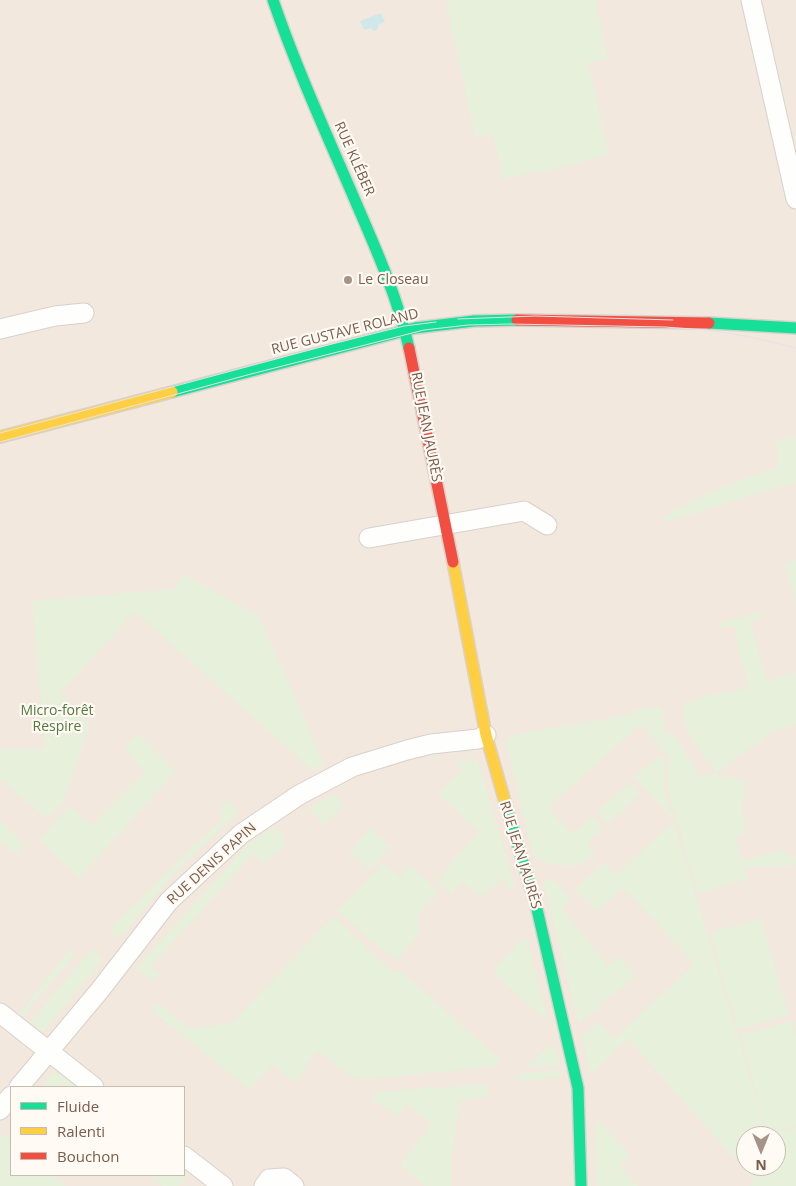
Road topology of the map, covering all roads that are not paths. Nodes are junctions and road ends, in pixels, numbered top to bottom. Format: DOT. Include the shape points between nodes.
graph roads {
  1 [pos="273,0"];
  2 [pos="751,0"];
  3 [pos="796,199"];
  4 [pos="84,313"];
  5 [pos="796,328"];
  6 [pos="0,329"];
  7 [pos="406,330"];
  8 [pos="0,437"];
  9 [pos="547,524"];
  10 [pos="446,525"];
  11 [pos="369,538"];
  12 [pos="486,735"];
  13 [pos="0,1014"];
  14 [pos="48,1051"];
  15 [pos="19,1086"];
  16 [pos="93,1086"];
  17 [pos="10,1097"];
  18 [pos="0,1110"];
  19 [pos="185,1157"];
  20 [pos="223,1186"];
  21 [pos="264,1186"];
  22 [pos="294,1186"];
  23 [pos="581,1186"];
  1 -- 7 [label="street, RUE KLÉBER" via="300,77 363,215"];
  2 -- 3 [label="street"];
  4 -- 6 [label="street"];
  5 -- 7 [label="street, RUE GUSTAVE ROLAND" via="727,323 533,319 467,322"];
  7 -- 8 [label="street, RUE GUSTAVE ROLAND"];
  7 -- 10 [label="street, RUE JEAN JAURÈS"];
  9 -- 10 [label="street" via="524,511"];
  10 -- 11 [label="street"];
  10 -- 12 [label="street, RUE JEAN JAURÈS"];
  12 -- 14 [label="street, RUE DENIS PAPIN" via="478,739 432,744 352,767 298,795 241,834 169,901"];
  12 -- 23 [label="street, RUE JEAN JAURÈS" via="537,909 578,1088"];
  13 -- 14 [label="street"];
  14 -- 15 [label="street, RUE DENIS PAPIN"];
  14 -- 16 [label="street"];
  17 -- 18 [label="street"];
  19 -- 20 [label="street"];
  21 -- 22 [label="street" via="269,1179 284,1178"];
}
